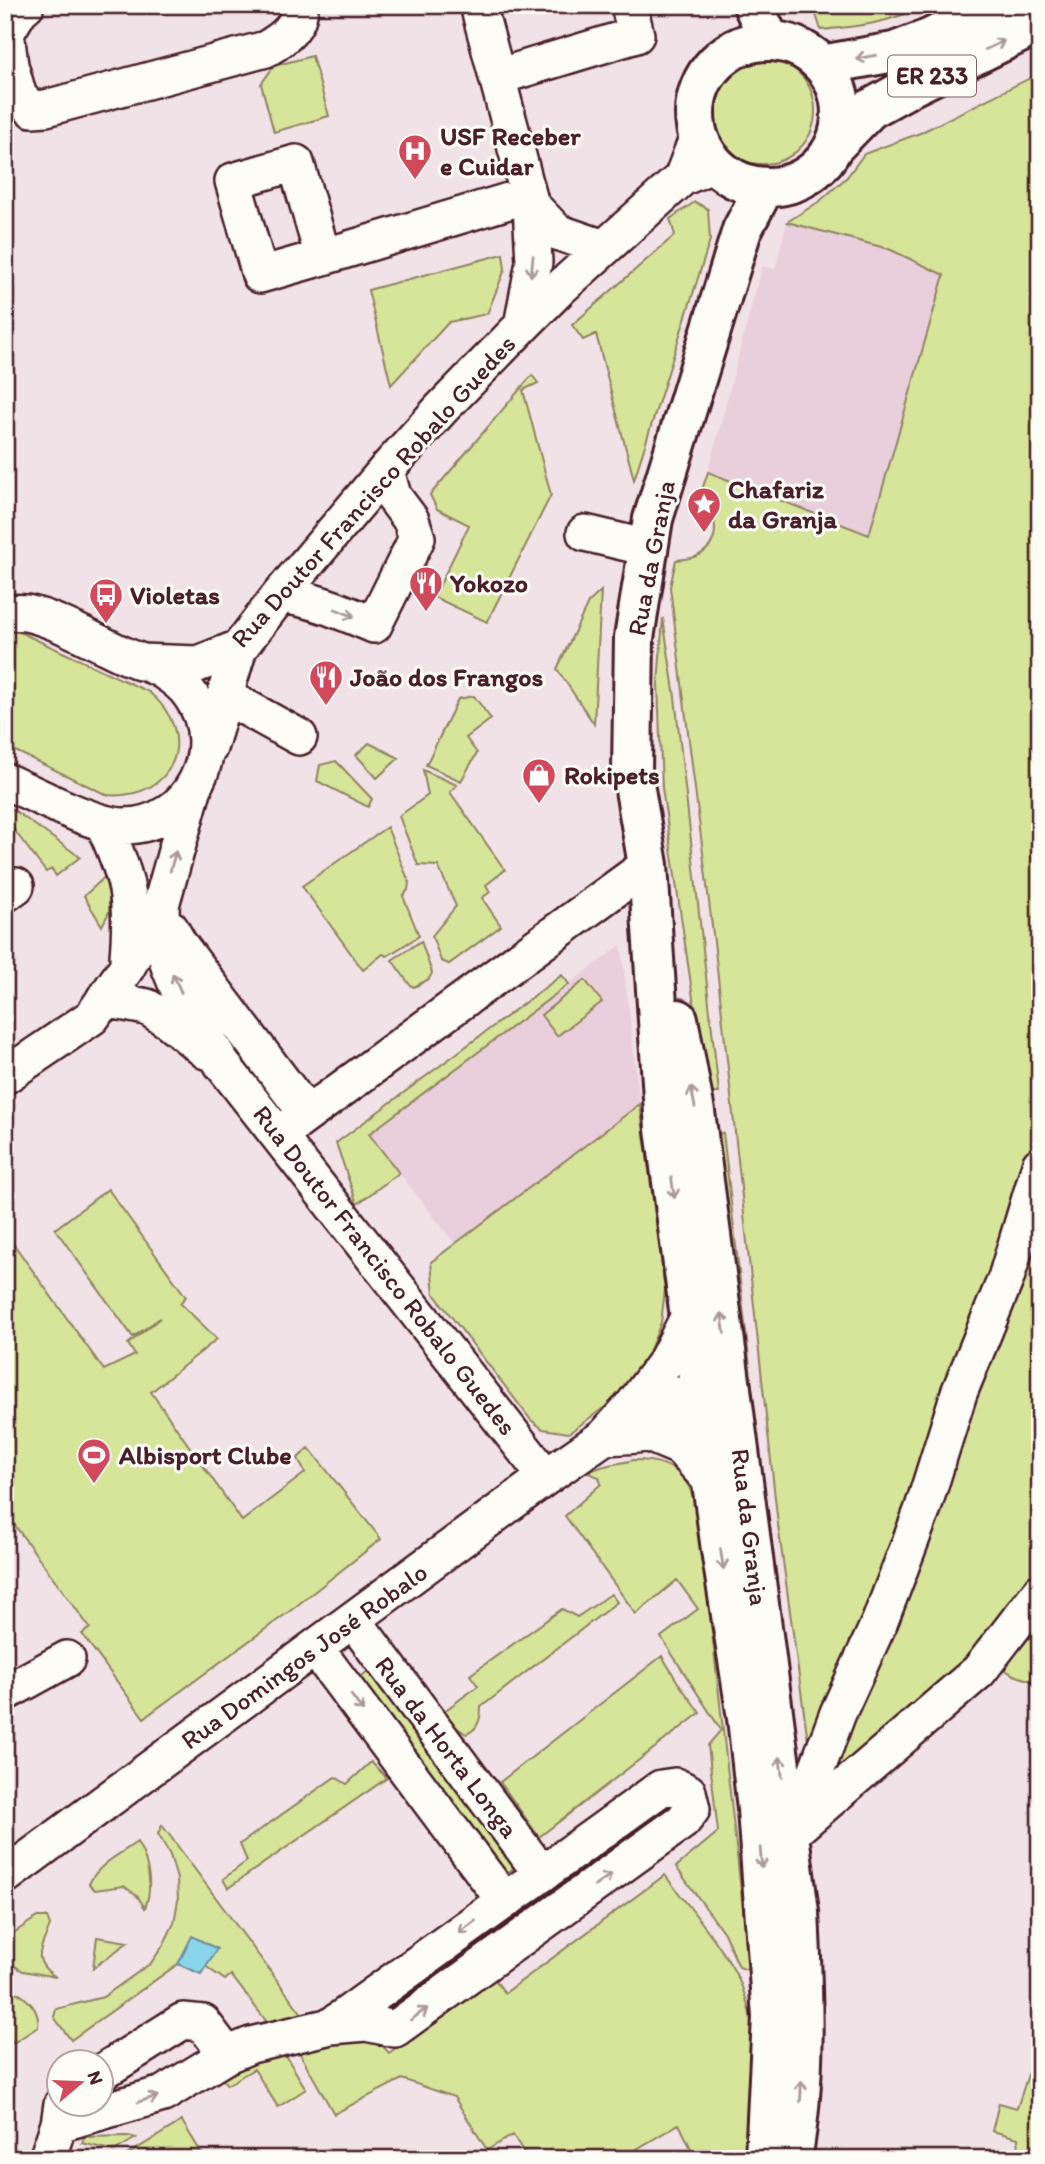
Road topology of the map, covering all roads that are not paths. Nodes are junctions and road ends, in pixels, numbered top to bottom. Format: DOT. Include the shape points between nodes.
graph roads {
  1 [pos="26,5"];
  2 [pos="300,5"];
  3 [pos="478,5"];
  4 [pos="629,5"];
  5 [pos="751,5"];
  6 [pos="997,5"];
  7 [pos="1040,23"];
  8 [pos="757,43"];
  9 [pos="822,65"];
  10 [pos="497,77"];
  11 [pos="835,145"];
  12 [pos="719,169"];
  13 [pos="530,200"];
  14 [pos="604,248"];
  15 [pos="323,257"];
  16 [pos="522,326"];
  17 [pos="386,470"];
  18 [pos="585,533"];
  19 [pos="649,548"];
  20 [pos="280,595"];
  21 [pos="12,607"];
  22 [pos="239,648"];
  23 [pos="140,662"];
  24 [pos="225,696"];
  25 [pos="299,737"];
  26 [pos="200,773"];
  27 [pos="5,781"];
  28 [pos="103,823"];
  29 [pos="649,883"];
  30 [pos="161,905"];
  31 [pos="127,967"];
  32 [pos="104,999"];
  33 [pos="222,1064"];
  34 [pos="5,1076"];
  35 [pos="293,1125"];
  36 [pos="1040,1165"];
  37 [pos="690,1314"];
  38 [pos="729,1364"];
  39 [pos="703,1406"];
  40 [pos="641,1419"];
  41 [pos="546,1477"];
  42 [pos="711,1481"];
  43 [pos="750,1521"];
  44 [pos="1040,1592"];
  45 [pos="354,1621"];
  46 [pos="316,1649"];
  47 [pos="66,1659"];
  48 [pos="5,1693"];
  49 [pos="790,1834"];
  50 [pos="541,1873"];
  51 [pos="5,1876"];
  52 [pos="504,1900"];
  53 [pos="331,2026"];
  54 [pos="227,2055"];
  55 [pos="116,2063"];
  56 [pos="116,2103"];
  57 [pos="59,2118"];
  58 [pos="47,2159"];
  59 [pos="765,2159"];
  60 [pos="792,2159"];
  1 -- 2 [label="street" via="6,33 19,97 32,108 266,49 286,38 300,15"];
  3 -- 10 [label="street"];
  4 -- 10 [label="street" via="636,35"];
  5 -- 8 [label="main road"];
  6 -- 9 [label="main road, ER 233, one-way" via="894,52"];
  11 -- 7 [label="main road, ER 233, one-way" via="870,109"];
  8 -- 9 [label="main road" via="790,44"];
  8 -- 12 [label="main road" via="724,55 698,92 694,114"];
  9 -- 11 [label="main road" via="841,103"];
  10 -- 13 [label="street"];
  11 -- 12 [label="main road" via="823,163 786,186"];
  12 -- 14 [label="street, Rua Doutor Francisco Robalo Guedes"];
  12 -- 19 [label="main road, Rua da Granja" via="742,230 653,519"];
  13 -- 14 [label="street" via="557,232"];
  13 -- 15 [label="street"];
  13 -- 16 [label="street, one-way" via="534,262"];
  14 -- 16 [label="street, Rua Doutor Francisco Robalo Guedes"];
  16 -- 17 [label="street, Rua Doutor Francisco Robalo Guedes"];
  17 -- 20 [label="street, Rua Doutor Francisco Robalo Guedes"];
  20 -- 17 [label="street, one-way" via="340,610 374,625 417,538 411,520 393,496"];
  18 -- 19 [label="street"];
  19 -- 29 [label="main road, Rua da Granja" via="634,638 632,772"];
  20 -- 22 [label="street, Rua Doutor Francisco Robalo Guedes"];
  21 -- 23 [label="street"];
  22 -- 23 [label="street, Rua Doutor Francisco Robalo Guedes" via="198,664"];
  22 -- 24 [label="street"];
  23 -- 26 [label="street" via="178,681 201,712 206,735"];
  24 -- 25 [label="street"];
  24 -- 26 [label="street"];
  26 -- 28 [label="street" via="174,809 161,818 124,826"];
  30 -- 26 [label="street, one-way"];
  27 -- 28 [label="street"];
  28 -- 31 [label="street" via="130,894"];
  29 -- 35 [label="street"];
  29 -- 37 [label="main road, Rua da Granja, one-way" via="665,1129"];
  38 -- 29 [label="main road, Rua da Granja, one-way" via="695,1112"];
  30 -- 31 [label="street"];
  33 -- 30 [label="street, Rua Doutor Francisco Robalo Guedes, one-way" via="169,966 162,941"];
  30 -- 35 [label="street" via="180,944"];
  31 -- 32 [label="street"];
  32 -- 33 [label="street, Rua Doutor Francisco Robalo Guedes" via="147,1007"];
  32 -- 34 [label="street" via="92,1017"];
  33 -- 35 [label="street, Rua Doutor Francisco Robalo Guedes"];
  35 -- 41 [label="street, Rua Doutor Francisco Robalo Guedes"];
  36 -- 49 [label="street" via="1006,1278 959,1393 918,1523"];
  37 -- 39 [label="main road, Rua da Granja"];
  37 -- 40 [label="street"];
  38 -- 39 [label="street"];
  38 -- 43 [label="main road, Rua da Granja"];
  39 -- 40 [label="street" via="679,1395"];
  39 -- 42 [label="main road, Rua da Granja"];
  39 -- 43 [label="street" via="723,1430 735,1506"];
  40 -- 41 [label="street, Rua Domingos José Robalo" via="604,1437"];
  40 -- 42 [label="street" via="680,1447"];
  41 -- 45 [label="street, Rua Domingos José Robalo"];
  42 -- 59 [label="main road, Rua da Granja, one-way" via="747,1718 767,1928 772,2017"];
  49 -- 43 [label="main road, Rua da Granja, one-way"];
  44 -- 49 [label="street" via="979,1671"];
  45 -- 46 [label="street, Rua Domingos José Robalo"];
  45 -- 50 [label="street, Rua da Horta Longa"];
  46 -- 51 [label="street, Rua Domingos José Robalo"];
  46 -- 52 [label="street, Rua da Horta Longa, one-way"];
  47 -- 48 [label="street"];
  60 -- 49 [label="main road, Rua da Granja, one-way" via="801,2095 804,2003"];
  50 -- 52 [label="street"];
  53 -- 50 [label="street, one-way" via="366,2023 395,2029 411,2019 683,1821 692,1809 688,1792 675,1786 661,1788"];
  52 -- 53 [label="street, one-way"];
  53 -- 54 [label="street"];
  54 -- 55 [label="street" via="203,2023 183,2021"];
  56 -- 54 [label="street, one-way" via="163,2094"];
  57 -- 58 [label="street"];
}
